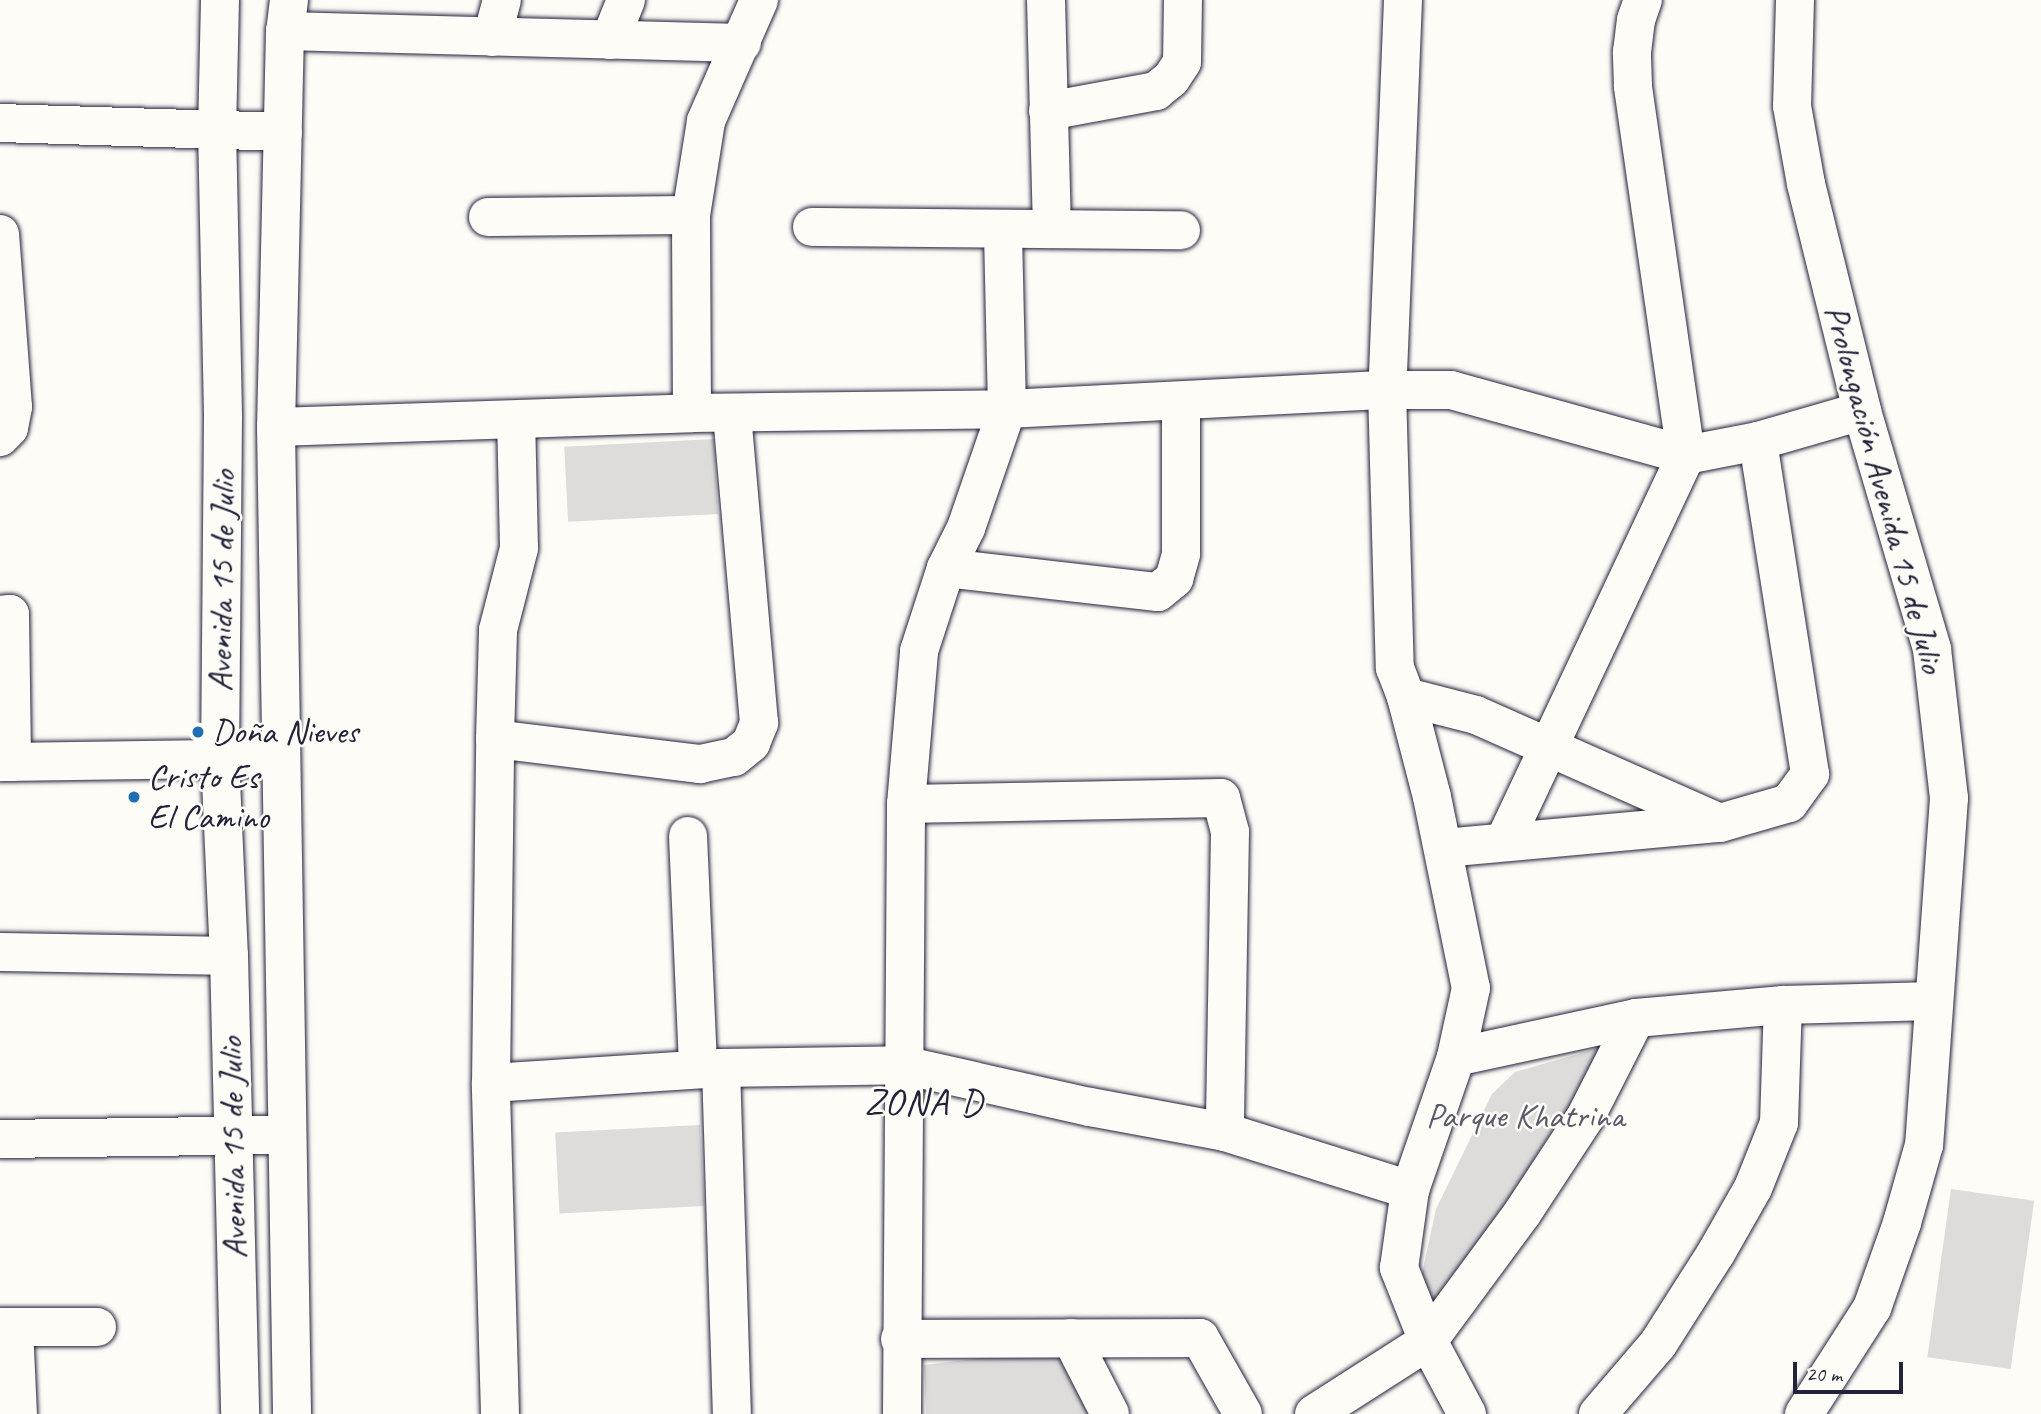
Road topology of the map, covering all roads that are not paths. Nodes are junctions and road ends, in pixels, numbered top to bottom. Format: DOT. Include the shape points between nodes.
graph roads {
  1 [pos="220,0"];
  2 [pos="502,0"];
  3 [pos="626,0"];
  4 [pos="759,0"];
  5 [pos="1046,0"];
  6 [pos="1184,0"];
  7 [pos="1403,0"];
  8 [pos="1643,0"];
  9 [pos="1794,0"];
  10 [pos="287,16"];
  11 [pos="492,37"];
  12 [pos="610,40"];
  13 [pos="742,43"];
  14 [pos="1048,111"];
  15 [pos="0,123"];
  16 [pos="217,128"];
  17 [pos="283,132"];
  18 [pos="691,215"];
  19 [pos="488,217"];
  20 [pos="812,227"];
  21 [pos="1003,229"];
  22 [pos="1052,229"];
  23 [pos="1181,230"];
  24 [pos="0,234"];
  25 [pos="1387,390"];
  26 [pos="1181,401"];
  27 [pos="1007,408"];
  28 [pos="1862,411"];
  29 [pos="692,413"];
  30 [pos="732,414"];
  31 [pos="516,420"];
  32 [pos="276,426"];
  33 [pos="0,437"];
  34 [pos="1758,441"];
  35 [pos="1686,455"];
  36 [pos="946,568"];
  37 [pos="0,615"];
  38 [pos="1406,697"];
  39 [pos="495,739"];
  40 [pos="1548,749"];
  41 [pos="281,758"];
  42 [pos="220,759"];
  43 [pos="6,762"];
  44 [pos="906,804"];
  45 [pos="1720,823"];
  46 [pos="688,836"];
  47 [pos="1504,842"];
  48 [pos="1444,848"];
  49 [pos="0,952"];
  50 [pos="229,956"];
  51 [pos="1934,1001"];
  52 [pos="1783,1005"];
  53 [pos="1636,1018"];
  54 [pos="1456,1057"];
  55 [pos="903,1065"];
  56 [pos="709,1069"];
  57 [pos="491,1083"];
  58 [pos="1225,1132"];
  59 [pos="286,1135"];
  60 [pos="231,1138"];
  61 [pos="0,1139"];
  62 [pos="1410,1190"];
  63 [pos="7,1327"];
  64 [pos="97,1327"];
  65 [pos="1071,1338"];
  66 [pos="900,1339"];
  67 [pos="1428,1341"];
  68 [pos="18,1414"];
  69 [pos="240,1414"];
  70 [pos="292,1414"];
  71 [pos="500,1414"];
  72 [pos="732,1414"];
  73 [pos="902,1414"];
  74 [pos="1110,1414"];
  75 [pos="1243,1414"];
  76 [pos="1314,1414"];
  77 [pos="1467,1414"];
  78 [pos="1598,1414"];
  79 [pos="1804,1414"];
  1 -- 16 [label="street, Avenida 15 de Julio"];
  2 -- 11 [label="street"];
  3 -- 12 [label="street"];
  4 -- 13 [label="street"];
  5 -- 14 [label="street"];
  6 -- 14 [label="street" via="1182,62 1171,79 1156,91"];
  7 -- 25 [label="street"];
  8 -- 35 [label="street" via="1632,52 1633,86"];
  9 -- 28 [label="street, Prolongación Avenida 15 de Julio" via="1792,106 1806,184"];
  10 -- 11 [label="street"];
  10 -- 17 [label="street, Avenida 15 de Julio"];
  11 -- 12 [label="street"];
  12 -- 13 [label="street"];
  13 -- 18 [label="street" via="706,121"];
  14 -- 22 [label="street"];
  15 -- 16 [label="street"];
  16 -- 17 [label="street"];
  16 -- 42 [label="street, Avenida 15 de Julio" via="223,417"];
  17 -- 32 [label="street, Avenida 15 de Julio"];
  18 -- 19 [label="street"];
  18 -- 29 [label="street"];
  20 -- 21 [label="street"];
  21 -- 22 [label="street"];
  21 -- 27 [label="street"];
  22 -- 23 [label="street"];
  24 -- 33 [label="street" via="13,407 9,428"];
  25 -- 26 [label="street"];
  25 -- 35 [label="street" via="1451,390"];
  25 -- 38 [label="street" via="1395,668"];
  26 -- 27 [label="street"];
  26 -- 36 [label="street" via="1181,554 1174,579 1158,592"];
  27 -- 30 [label="street"];
  27 -- 36 [label="street" via="966,528"];
  28 -- 34 [label="street"];
  28 -- 51 [label="street, Prolongación Avenida 15 de Julio" via="1932,649 1949,798"];
  29 -- 30 [label="street"];
  29 -- 31 [label="street"];
  30 -- 39 [label="street" via="759,723 751,743 734,757 700,764"];
  31 -- 32 [label="street"];
  31 -- 39 [label="street" via="519,548 498,630"];
  32 -- 41 [label="street, Avenida 15 de Julio"];
  34 -- 35 [label="street"];
  34 -- 45 [label="street" via="1810,774 1789,803"];
  35 -- 40 [label="street"];
  36 -- 44 [label="street" via="919,651"];
  37 -- 43 [label="street" via="10,614"];
  38 -- 40 [label="street" via="1476,715"];
  38 -- 48 [label="street"];
  39 -- 57 [label="street"];
  40 -- 45 [label="street"];
  40 -- 47 [label="street"];
  41 -- 42 [label="street"];
  41 -- 59 [label="street, Avenida 15 de Julio"];
  42 -- 43 [label="street"];
  42 -- 50 [label="street, Avenida 15 de Julio"];
  44 -- 55 [label="street"];
  44 -- 58 [label="street" via="1221,798 1230,832"];
  45 -- 47 [label="street"];
  46 -- 56 [label="street"];
  47 -- 48 [label="street"];
  48 -- 54 [label="street" via="1471,988"];
  49 -- 50 [label="street"];
  50 -- 60 [label="street, Avenida 15 de Julio"];
  51 -- 52 [label="street"];
  51 -- 79 [label="street, Prolongación Avenida 15 de Julio" via="1924,1145 1902,1223 1872,1308"];
  52 -- 53 [label="street"];
  52 -- 78 [label="street" via="1779,1123 1753,1188 1658,1344"];
  53 -- 54 [label="street"];
  53 -- 67 [label="street" via="1586,1116 1523,1212"];
  54 -- 62 [label="street"];
  55 -- 56 [label="street"];
  55 -- 58 [label="street"];
  55 -- 66 [label="street"];
  56 -- 57 [label="street"];
  56 -- 72 [label="street"];
  57 -- 71 [label="street"];
  58 -- 62 [label="street"];
  59 -- 60 [label="street"];
  59 -- 70 [label="street, Avenida 15 de Julio"];
  60 -- 61 [label="street"];
  60 -- 69 [label="street, Avenida 15 de Julio"];
  62 -- 67 [label="street" via="1399,1268"];
  63 -- 64 [label="street"];
  63 -- 68 [label="street"];
  65 -- 66 [label="street"];
  65 -- 74 [label="street"];
  65 -- 75 [label="street" via="1200,1338"];
  66 -- 73 [label="street"];
  67 -- 76 [label="street"];
  67 -- 77 [label="street"];
}
